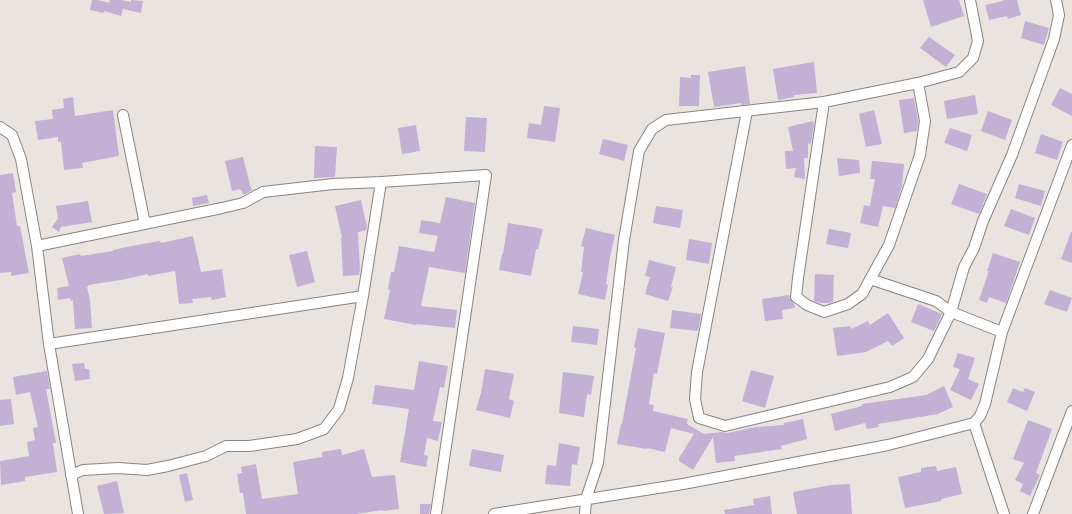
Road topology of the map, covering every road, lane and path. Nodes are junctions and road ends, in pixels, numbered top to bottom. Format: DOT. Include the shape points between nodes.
graph roads {
  1 [pos="970,0"];
  2 [pos="1056,0"];
  3 [pos="918,83"];
  4 [pos="824,102"];
  5 [pos="747,111"];
  6 [pos="123,114"];
  7 [pos="0,127"];
  8 [pos="1072,144"];
  9 [pos="1067,174"];
  10 [pos="381,182"];
  11 [pos="145,224"];
  12 [pos="36,246"];
  13 [pos="870,278"];
  14 [pos="363,296"];
  15 [pos="951,312"];
  16 [pos="1002,332"];
  17 [pos="49,344"];
  18 [pos="1072,411"];
  19 [pos="974,423"];
  20 [pos="71,475"];
  21 [pos="586,499"];
  22 [pos="78,514"];
  23 [pos="436,514"];
  24 [pos="494,514"];
  25 [pos="585,514"];
  26 [pos="1004,514"];
  27 [pos="1033,514"];
  1 -- 3 [label="street" via="978,42 973,58 959,72"];
  2 -- 15 [label="street" via="1059,14 1054,40 1012,155 964,267"];
  3 -- 4 [label="street"];
  3 -- 13 [label="street" via="925,121 920,155 888,245"];
  4 -- 5 [label="street"];
  4 -- 13 [label="street" via="796,297 824,312 848,304 862,294"];
  5 -- 15 [label="street" via="697,372 695,399 700,418 725,426 890,387 913,377 928,359"];
  5 -- 21 [label="street" via="666,120 652,129 639,151 624,240 598,463"];
  6 -- 11 [label="street"];
  7 -- 12 [label="street" via="12,135 21,159"];
  8 -- 9 [label="street"];
  9 -- 16 [label="street"];
  10 -- 11 [label="street" via="263,192 243,203"];
  10 -- 14 [label="street"];
  10 -- 23 [label="street" via="486,175"];
  11 -- 12 [label="street"];
  12 -- 17 [label="street"];
  13 -- 15 [label="street" via="936,301"];
  14 -- 17 [label="street"];
  14 -- 20 [label="street" via="339,409 324,429 297,440 226,446 206,456 168,466 146,470 83,470"];
  15 -- 16 [label="street"];
  16 -- 19 [label="street" via="985,404"];
  17 -- 20 [label="street"];
  18 -- 27 [label="street"];
  19 -- 21 [label="street" via="888,445"];
  19 -- 26 [label="street"];
  20 -- 22 [label="street"];
  21 -- 24 [label="street"];
  21 -- 25 [label="street"];
}
